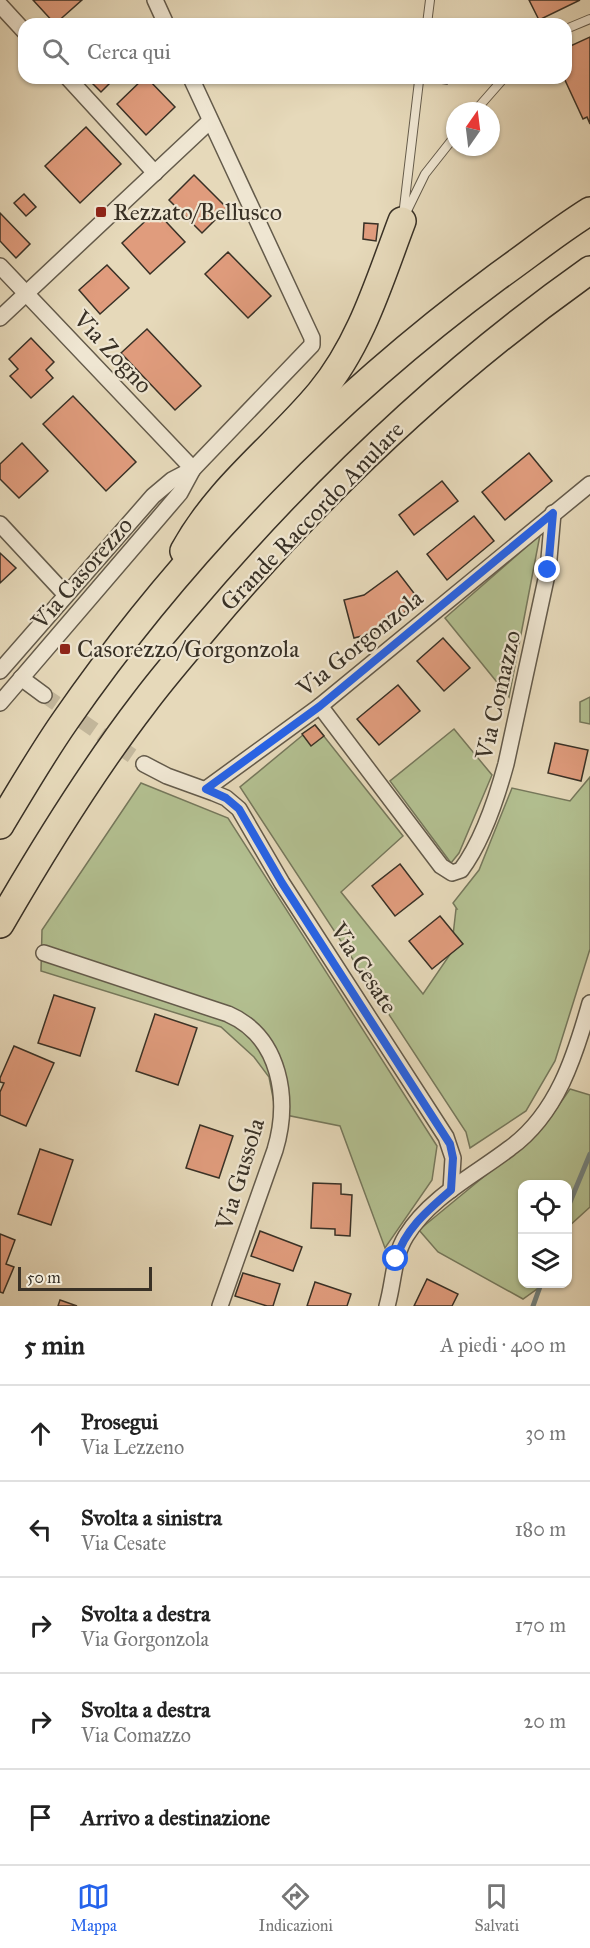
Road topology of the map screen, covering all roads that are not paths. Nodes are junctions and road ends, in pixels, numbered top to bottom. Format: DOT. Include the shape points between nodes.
graph roads {
  1 [pos="155,0"];
  2 [pos="430,0"];
  3 [pos="0,5"];
  4 [pos="163,18"];
  5 [pos="427,18"];
  6 [pos="590,19"];
  7 [pos="18,24"];
  8 [pos="572,26"];
  9 [pos="73,84"];
  10 [pos="194,84"];
  11 [pos="419,84"];
  12 [pos="499,84"];
  13 [pos="483,102"];
  14 [pos="210,121"];
  15 [pos="446,147"];
  16 [pos="155,173"];
  17 [pos="590,211"];
  18 [pos="402,221"];
  19 [pos="0,266"];
  20 [pos="590,270"];
  21 [pos="27,292"];
  22 [pos="0,318"];
  23 [pos="192,470"];
  24 [pos="590,484"];
  25 [pos="553,513"];
  26 [pos="0,524"];
  27 [pos="164,590"];
  28 [pos="66,595"];
  29 [pos="0,671"];
  30 [pos="21,678"];
  31 [pos="44,695"];
  32 [pos="0,703"];
  33 [pos="320,706"];
  34 [pos="144,764"];
  35 [pos="206,789"];
  36 [pos="0,825"];
  37 [pos="0,924"];
  38 [pos="44,953"];
  39 [pos="590,1003"];
  40 [pos="451,1190"];
  41 [pos="220,1306"];
  42 [pos="387,1306"];
  1 -- 4 [label="street"];
  2 -- 5 [label="lane"];
  3 -- 7 [label="street"];
  6 -- 8 [label="lane"];
  9 -- 16 [label="street"];
  10 -- 14 [label="street"];
  11 -- 18 [label="lane"];
  12 -- 13 [label="lane"];
  14 -- 16 [label="street"];
  14 -- 23 [label="street, Via Casorezzo" via="312,345"];
  15 -- 18 [label="lane" via="425,174"];
  16 -- 21 [label="street"];
  17 -- 27 [label="highway" via="413,341 359,389 271,474"];
  18 -- 27 [label="highway" via="341,364 320,393 249,465 204,518"];
  19 -- 21 [label="street, Via Zogno"];
  20 -- 37 [label="highway, Grande Raccordo Anulare" via="441,387 370,452 262,564 143,703 60,825"];
  21 -- 22 [label="street"];
  21 -- 23 [label="street, Via Zogno"];
  23 -- 28 [label="street, Via Casorezzo" via="179,475 153,496"];
  23 -- 30 [label="street, Via Casorezzo" via="180,493"];
  24 -- 25 [label="street, Via Gorgonzola"];
  25 -- 33 [label="street, Via Gorgonzola"];
  25 -- 33 [label="street, Via Comazzo" via="548,570 500,784 461,870 452,873 441,867"];
  26 -- 28 [label="street"];
  27 -- 36 [label="highway" via="64,722"];
  28 -- 29 [label="street, Via Casorezzo"];
  30 -- 31 [label="street"];
  30 -- 32 [label="street, Via Casorezzo"];
  33 -- 35 [label="street, Via Gorgonzola"];
  34 -- 35 [label="street"];
  35 -- 40 [label="street, Via Cesate" via="239,809 282,883 446,1137 453,1158"];
  38 -- 41 [label="street, Via Gussola" via="235,1017 255,1032 268,1050 281,1085 280,1132"];
  39 -- 40 [label="street" via="573,1058 545,1113 512,1147"];
  40 -- 42 [label="street" via="406,1236 396,1259"];
}
